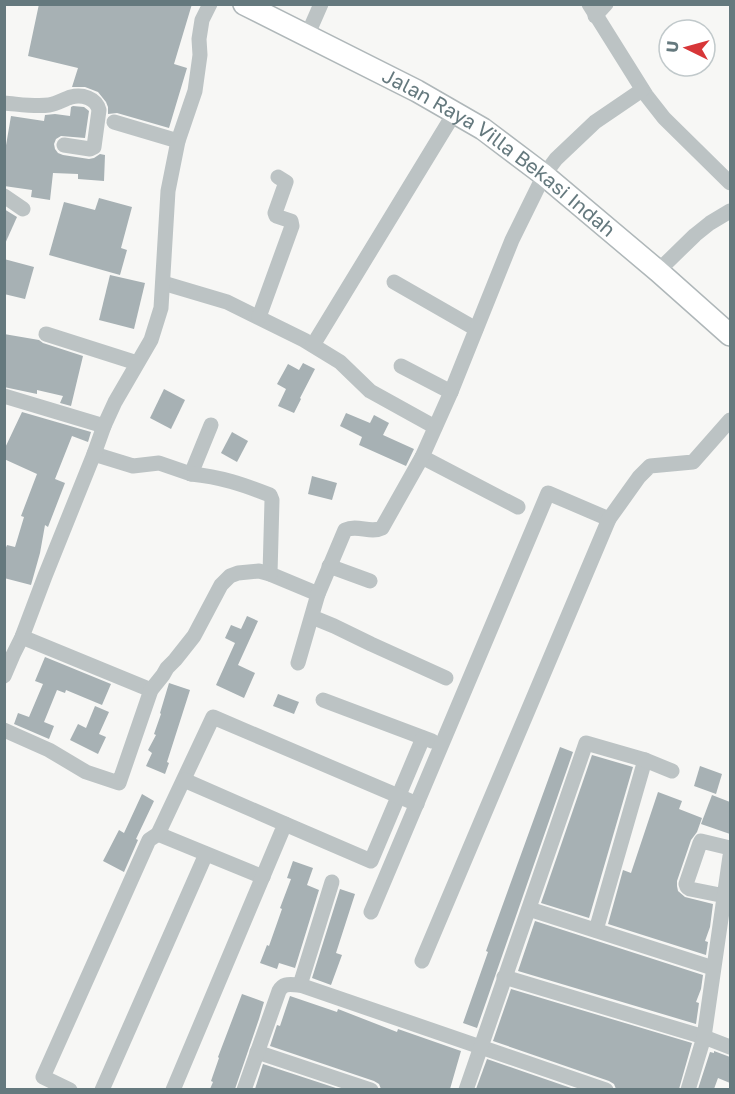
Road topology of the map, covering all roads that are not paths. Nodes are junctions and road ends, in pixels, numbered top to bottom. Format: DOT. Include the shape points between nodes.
graph roads {
  1 [pos="210,4"];
  2 [pos="244,4"];
  3 [pos="321,4"];
  4 [pos="597,8"];
  5 [pos="307,36"];
  6 [pos="642,90"];
  7 [pos="4,103"];
  8 [pos="455,112"];
  9 [pos="114,122"];
  10 [pos="178,141"];
  11 [pos="64,145"];
  12 [pos="544,175"];
  13 [pos="278,177"];
  14 [pos="730,183"];
  15 [pos="4,196"];
  16 [pos="23,209"];
  17 [pos="730,211"];
  18 [pos="658,271"];
  19 [pos="394,282"];
  20 [pos="163,283"];
  21 [pos="259,317"];
  22 [pos="476,329"];
  23 [pos="46,334"];
  24 [pos="730,335"];
  25 [pos="313,345"];
  26 [pos="137,363"];
  27 [pos="401,366"];
  28 [pos="451,392"];
  29 [pos="4,396"];
  30 [pos="730,420"];
  31 [pos="212,425"];
  32 [pos="104,426"];
  33 [pos="435,427"];
  34 [pos="94,454"];
  35 [pos="422,457"];
  36 [pos="191,474"];
  37 [pos="518,507"];
  38 [pos="609,519"];
  39 [pos="329,566"];
  40 [pos="270,574"];
  41 [pos="370,581"];
  42 [pos="318,594"];
  43 [pos="312,617"];
  44 [pos="22,637"];
  45 [pos="298,663"];
  46 [pos="4,676"];
  47 [pos="446,678"];
  48 [pos="151,690"];
  49 [pos="323,700"];
  50 [pos="4,730"];
  51 [pos="423,738"];
  52 [pos="442,744"];
  53 [pos="645,760"];
  54 [pos="672,771"];
  55 [pos="184,780"];
  56 [pos="399,795"];
  57 [pos="417,804"];
  58 [pos="285,824"];
  59 [pos="158,834"];
  60 [pos="730,848"];
  61 [pos="206,854"];
  62 [pos="730,856"];
  63 [pos="263,877"];
  64 [pos="332,882"];
  65 [pos="725,896"];
  66 [pos="528,909"];
  67 [pos="372,912"];
  68 [pos="596,930"];
  69 [pos="422,961"];
  70 [pos="713,968"];
  71 [pos="504,977"];
  72 [pos="300,985"];
  73 [pos="704,1037"];
  74 [pos="481,1046"];
  75 [pos="730,1047"];
  76 [pos="257,1052"];
  77 [pos="70,1089"];
  78 [pos="102,1089"];
  79 [pos="173,1089"];
  80 [pos="243,1089"];
  81 [pos="371,1089"];
  82 [pos="466,1089"];
  83 [pos="606,1089"];
  84 [pos="688,1089"];
  1 -- 10 [label="street" via="202,20 195,91"];
  2 -- 5 [label="main road, Jalan Raya Villa Bekasi Indah"];
  3 -- 5 [label="street"];
  4 -- 6 [label="street"];
  5 -- 8 [label="main road, Jalan Raya Villa Bekasi Indah"];
  6 -- 12 [label="street" via="595,123"];
  6 -- 14 [label="street" via="664,118"];
  7 -- 11 [label="street" via="48,105 80,95 92,99 99,110 94,147"];
  8 -- 12 [label="main road, Jalan Raya Villa Bekasi Indah"];
  8 -- 25 [label="street"];
  9 -- 10 [label="street"];
  10 -- 20 [label="street" via="168,191"];
  12 -- 18 [label="main road, Jalan Raya Villa Bekasi Indah"];
  12 -- 22 [label="street" via="512,240"];
  13 -- 21 [label="street" via="286,182 275,213 292,226"];
  15 -- 16 [label="street"];
  17 -- 18 [label="street" via="695,235"];
  18 -- 24 [label="main road, Jalan Raya Villa Bekasi Indah"];
  19 -- 22 [label="street"];
  20 -- 21 [label="street" via="227,302"];
  20 -- 26 [label="street" via="157,322"];
  21 -- 25 [label="street"];
  22 -- 28 [label="street"];
  23 -- 26 [label="street"];
  25 -- 33 [label="street" via="340,362 370,391"];
  26 -- 32 [label="street"];
  27 -- 28 [label="street"];
  28 -- 33 [label="street"];
  29 -- 32 [label="street"];
  30 -- 38 [label="street" via="693,462 650,466"];
  31 -- 36 [label="street"];
  32 -- 34 [label="street"];
  33 -- 35 [label="street"];
  34 -- 36 [label="street" via="133,466 159,463"];
  34 -- 44 [label="street"];
  35 -- 37 [label="street"];
  35 -- 39 [label="street" via="382,528 373,531 354,526 345,530"];
  36 -- 40 [label="street" via="216,477 270,495"];
  38 -- 52 [label="street" via="548,493"];
  38 -- 69 [label="street"];
  39 -- 41 [label="street"];
  39 -- 42 [label="street"];
  40 -- 42 [label="street"];
  40 -- 48 [label="street" via="250,571 230,576 221,585 194,636"];
  42 -- 43 [label="street"];
  43 -- 45 [label="street"];
  43 -- 47 [label="street"];
  44 -- 46 [label="street"];
  44 -- 48 [label="street"];
  48 -- 50 [label="street" via="119,783 86,772 50,750"];
  49 -- 51 [label="street"];
  51 -- 52 [label="street"];
  51 -- 56 [label="street"];
  52 -- 57 [label="street"];
  53 -- 54 [label="street"];
  53 -- 66 [label="street" via="586,743"];
  53 -- 68 [label="street"];
  55 -- 56 [label="street" via="213,717"];
  55 -- 58 [label="street"];
  55 -- 59 [label="street"];
  56 -- 57 [label="street"];
  56 -- 58 [label="street" via="371,861"];
  57 -- 67 [label="street"];
  58 -- 63 [label="street"];
  59 -- 61 [label="street"];
  59 -- 77 [label="street" via="149,840 43,1077"];
  60 -- 65 [label="street" via="700,842 686,884 690,889"];
  61 -- 63 [label="street"];
  61 -- 78 [label="street"];
  62 -- 65 [label="street"];
  63 -- 79 [label="street"];
  64 -- 72 [label="street"];
  65 -- 70 [label="street"];
  66 -- 68 [label="street"];
  66 -- 71 [label="street"];
  68 -- 70 [label="street"];
  70 -- 73 [label="street"];
  71 -- 73 [label="street"];
  71 -- 74 [label="street"];
  72 -- 74 [label="street"];
  72 -- 76 [label="street" via="282,986"];
  73 -- 75 [label="street"];
  73 -- 84 [label="street"];
  74 -- 82 [label="street"];
  74 -- 83 [label="street"];
  76 -- 80 [label="street"];
  76 -- 81 [label="street"];
}
